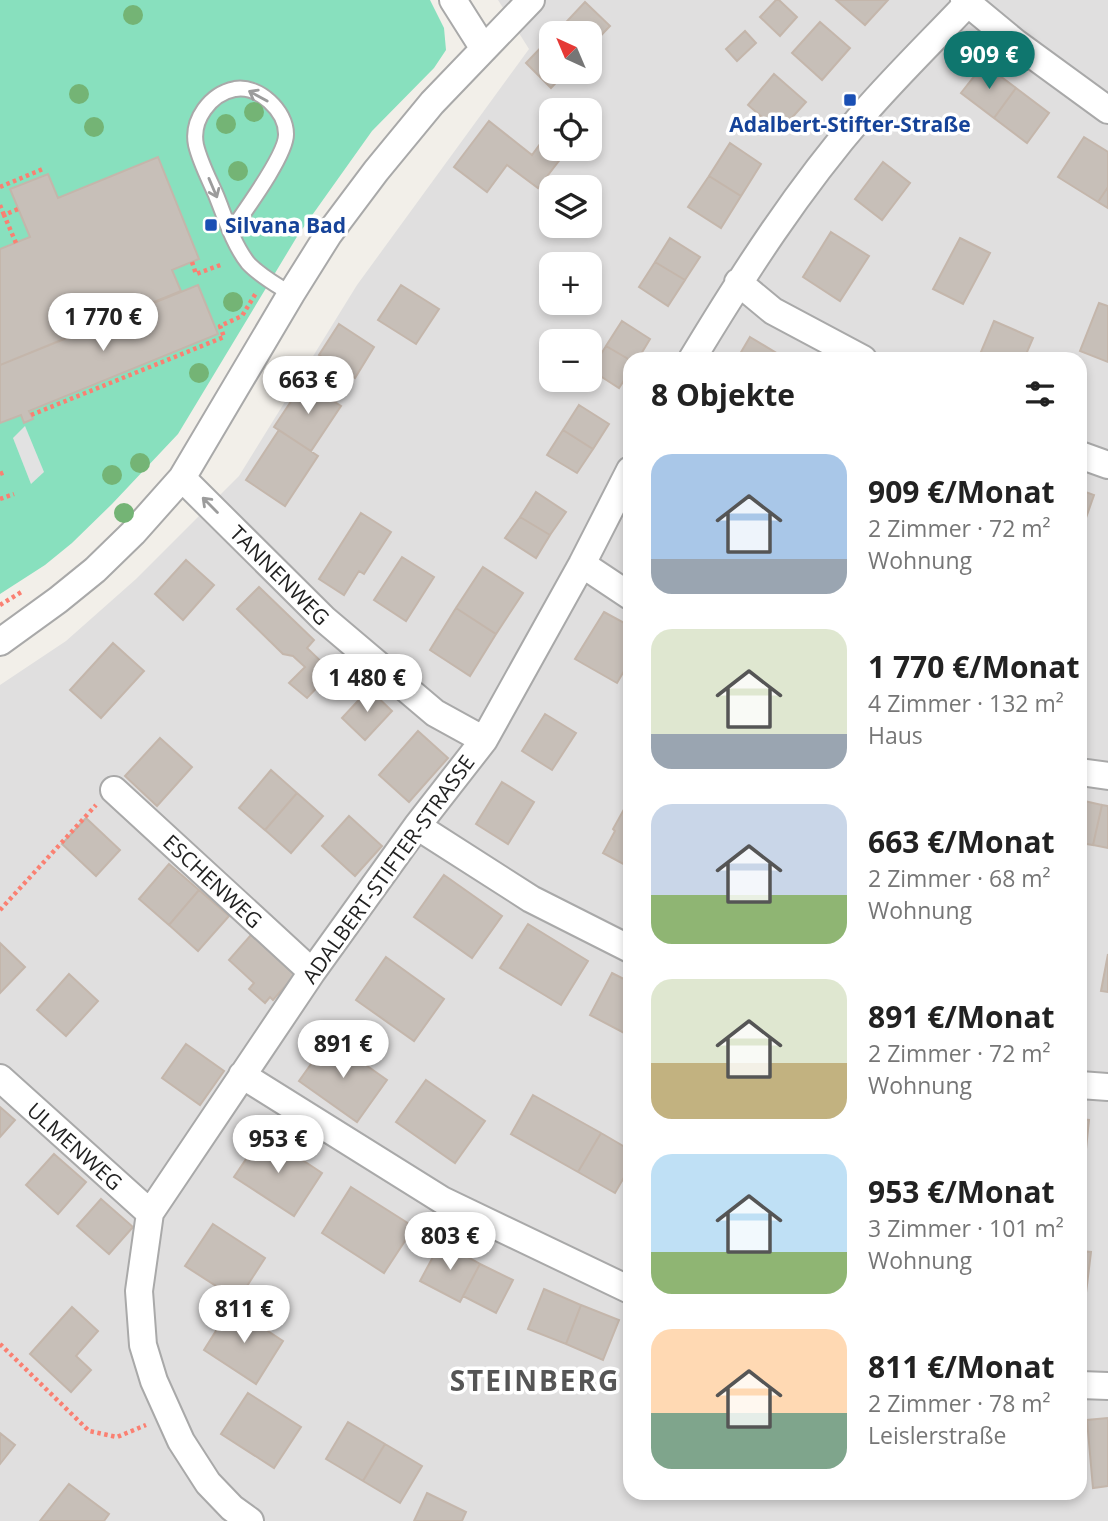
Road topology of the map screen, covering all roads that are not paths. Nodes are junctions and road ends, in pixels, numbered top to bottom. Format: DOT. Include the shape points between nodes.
graph roads {
  1 [pos="453,0"];
  2 [pos="531,0"];
  3 [pos="966,2"];
  4 [pos="484,49"];
  5 [pos="1108,110"];
  6 [pos="231,231"];
  7 [pos="738,282"];
  8 [pos="291,294"];
  9 [pos="696,352"];
  10 [pos="850,352"];
  11 [pos="1087,458"];
  12 [pos="1108,465"];
  13 [pos="182,478"];
  14 [pos="623,484"];
  15 [pos="582,565"];
  16 [pos="623,591"];
  17 [pos="0,642"];
  18 [pos="484,740"];
  19 [pos="1087,773"];
  20 [pos="1108,776"];
  21 [pos="114,790"];
  22 [pos="417,826"];
  23 [pos="623,946"];
  24 [pos="312,972"];
  25 [pos="242,1075"];
  26 [pos="0,1078"];
  27 [pos="1087,1086"];
  28 [pos="1108,1087"];
  29 [pos="150,1213"];
  30 [pos="623,1287"];
  31 [pos="1087,1385"];
  32 [pos="1108,1386"];
  33 [pos="250,1521"];
  1 -- 4 [label="street"];
  2 -- 4 [label="street"];
  3 -- 5 [label="street"];
  3 -- 7 [label="street" via="864,112"];
  4 -- 8 [label="street" via="376,172"];
  6 -- 6 [label="lane, one-way" via="282,152 286,135 276,108 250,90 235,89 217,97 197,124 196,144"];
  6 -- 8 [label="lane" via="249,264"];
  7 -- 9 [label="street"];
  7 -- 10 [label="street" via="773,311"];
  8 -- 13 [label="street"];
  11 -- 12 [label="street"];
  13 -- 17 [label="street" via="94,570"];
  18 -- 13 [label="street, TANNENWEG, one-way" via="435,713 324,619"];
  14 -- 15 [label="street, ADALBERT-STIFTER-STRASSE"];
  15 -- 16 [label="street"];
  15 -- 18 [label="street, ADALBERT-STIFTER-STRASSE"];
  18 -- 22 [label="street, ADALBERT-STIFTER-STRASSE"];
  19 -- 20 [label="street"];
  21 -- 24 [label="street, ESCHENWEG"];
  22 -- 23 [label="street" via="531,900"];
  22 -- 24 [label="street, ADALBERT-STIFTER-STRASSE"];
  24 -- 25 [label="street, ADALBERT-STIFTER-STRASSE"];
  25 -- 29 [label="street, ADALBERT-STIFTER-STRASSE"];
  25 -- 30 [label="street" via="442,1200"];
  26 -- 29 [label="street, ULMENWEG"];
  27 -- 28 [label="street"];
  29 -- 33 [label="street, ADALBERT-STIFTER-STRASSE" via="139,1291 144,1345 154,1381 181,1441 208,1483"];
  31 -- 32 [label="street"];
}
